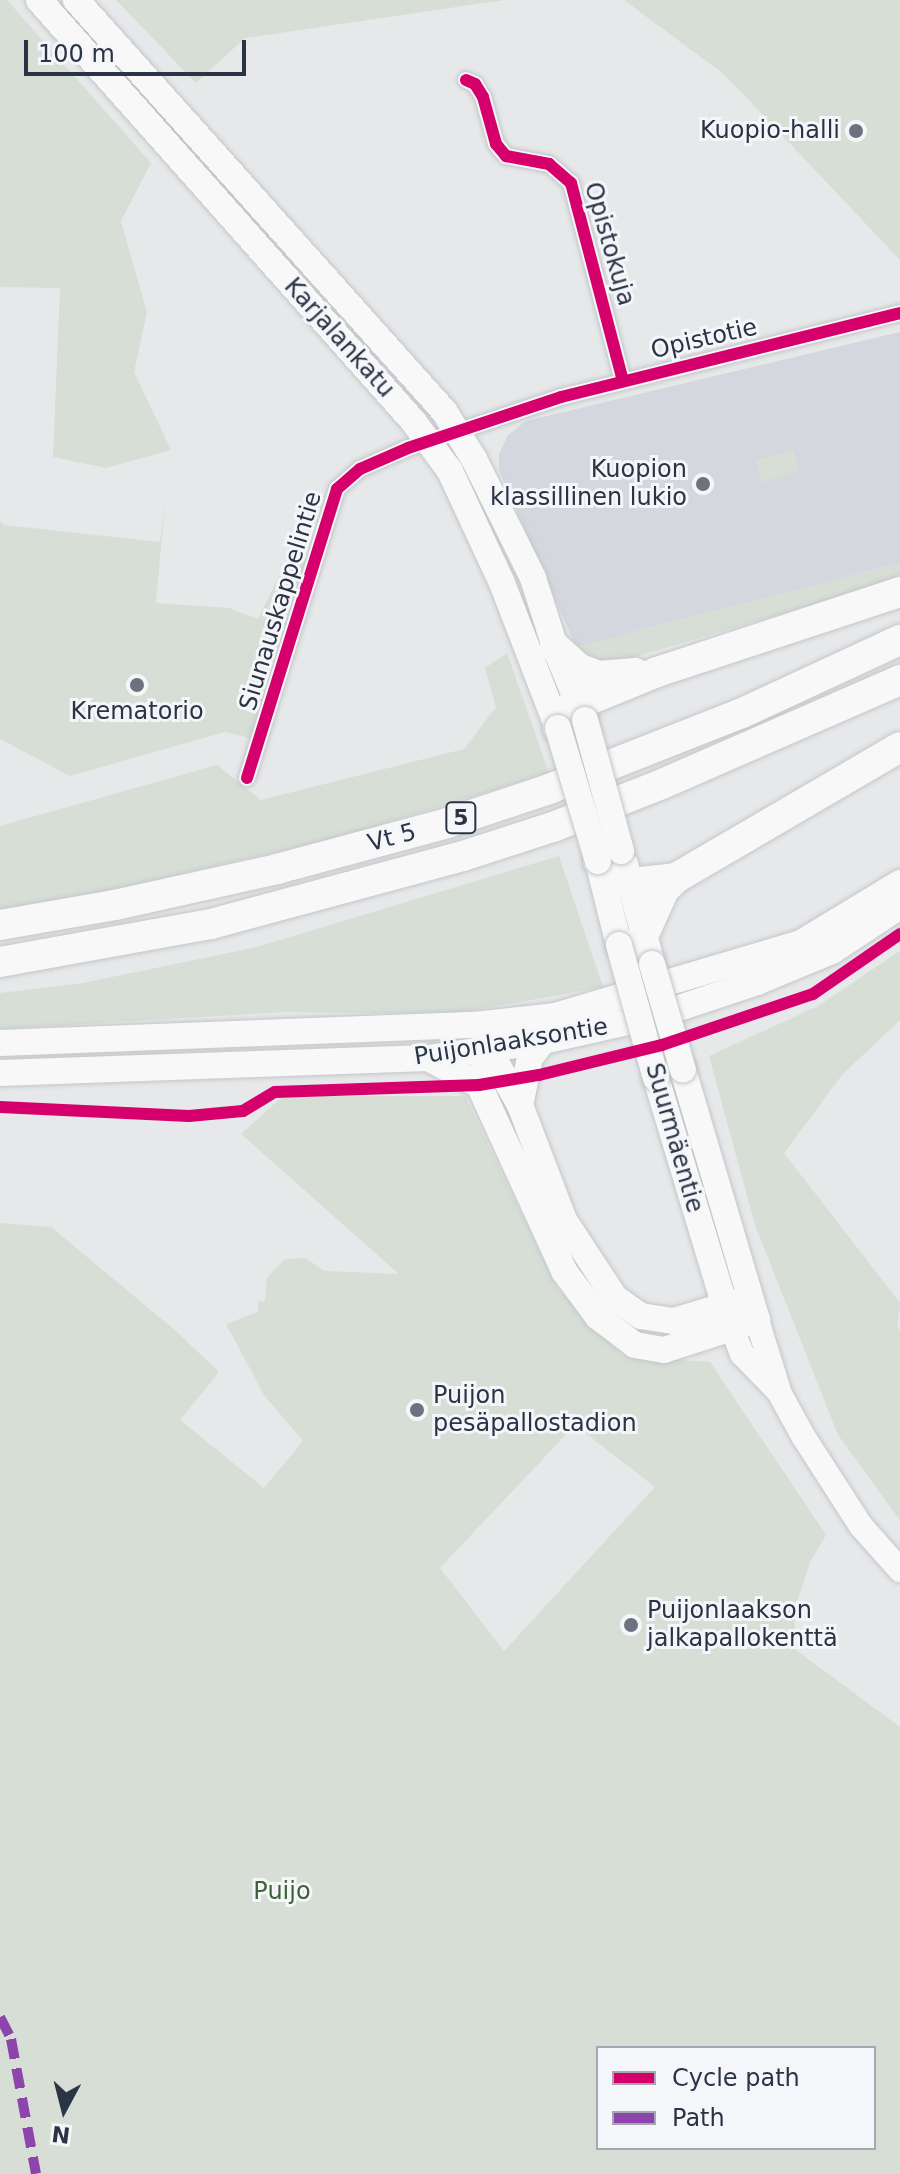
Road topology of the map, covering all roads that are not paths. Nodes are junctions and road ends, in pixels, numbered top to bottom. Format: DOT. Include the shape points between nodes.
graph roads {
  1 [pos="39,0"];
  2 [pos="76,0"];
  3 [pos="466,80"];
  4 [pos="900,313"];
  5 [pos="623,381"];
  6 [pos="456,431"];
  7 [pos="429,442"];
  8 [pos="900,592"];
  9 [pos="900,640"];
  10 [pos="555,647"];
  11 [pos="657,672"];
  12 [pos="900,680"];
  13 [pos="573,717"];
  14 [pos="900,747"];
  15 [pos="247,778"];
  16 [pos="610,856"];
  17 [pos="676,878"];
  18 [pos="631,883"];
  19 [pos="900,883"];
  20 [pos="900,906"];
  21 [pos="0,925"];
  22 [pos="631,939"];
  23 [pos="0,962"];
  24 [pos="487,1038"];
  25 [pos="543,1041"];
  26 [pos="0,1043"];
  27 [pos="428,1058"];
  28 [pos="0,1073"];
  29 [pos="479,1085"];
  30 [pos="520,1105"];
  31 [pos="741,1313"];
  32 [pos="900,1570"];
  1 -- 7 [label="main road, Karjalankatu"];
  2 -- 6 [label="main road, Karjalankatu" via="444,411"];
  3 -- 5 [label="street, Opistokuja" via="483,97 496,144 506,156 549,164 571,183"];
  4 -- 5 [label="street, Opistotie"];
  5 -- 6 [label="street, Opistotie"];
  6 -- 7 [label="street, Opistotie"];
  6 -- 10 [label="main road, Karjalankatu" via="533,578"];
  7 -- 13 [label="main road, Karjalankatu" via="450,471"];
  7 -- 15 [label="street, Siunauskappelintie" via="360,469 337,489"];
  8 -- 11 [label="highway"];
  9 -- 21 [label="highway, Vt 5 / 5" via="742,713 447,823 262,872"];
  10 -- 11 [label="highway" via="578,668 599,676"];
  10 -- 13 [label="main road, Karjalankatu"];
  11 -- 13 [label="highway"];
  12 -- 23 [label="highway, Vt 5 / 5" via="662,784 463,856 211,924"];
  13 -- 16 [label="main road, Suurmäentie, bridge"];
  14 -- 17 [label="highway"];
  16 -- 18 [label="highway" via="605,871"];
  16 -- 22 [label="main road, Suurmäentie"];
  17 -- 18 [label="highway"];
  17 -- 22 [label="highway"];
  18 -- 22 [label="main road, Suurmäentie"];
  19 -- 24 [label="main road, Puijonlaaksontie" via="801,943"];
  20 -- 25 [label="main road, Puijonlaaksontie" via="832,951 757,982 655,1016"];
  22 -- 31 [label="main road, Suurmäentie, bridge" via="656,1078"];
  22 -- 31 [label="main road, Suurmäentie, bridge" via="652,964"];
  24 -- 25 [label="main road, Puijonlaaksontie"];
  24 -- 26 [label="main road, Puijonlaaksontie"];
  24 -- 27 [label="main road, Puijonlaaksontie"];
  24 -- 29 [label="main road"];
  24 -- 30 [label="main road"];
  25 -- 30 [label="main road" via="530,1058"];
  27 -- 28 [label="main road, Puijonlaaksontie"];
  27 -- 29 [label="main road"];
  29 -- 31 [label="main road" via="564,1271 598,1317 635,1345 664,1350"];
  30 -- 31 [label="main road" via="564,1220 615,1298 641,1316 674,1321"];
  31 -- 32 [label="main road, Suurmäentie" via="742,1354 780,1394 839,1495"];
}
